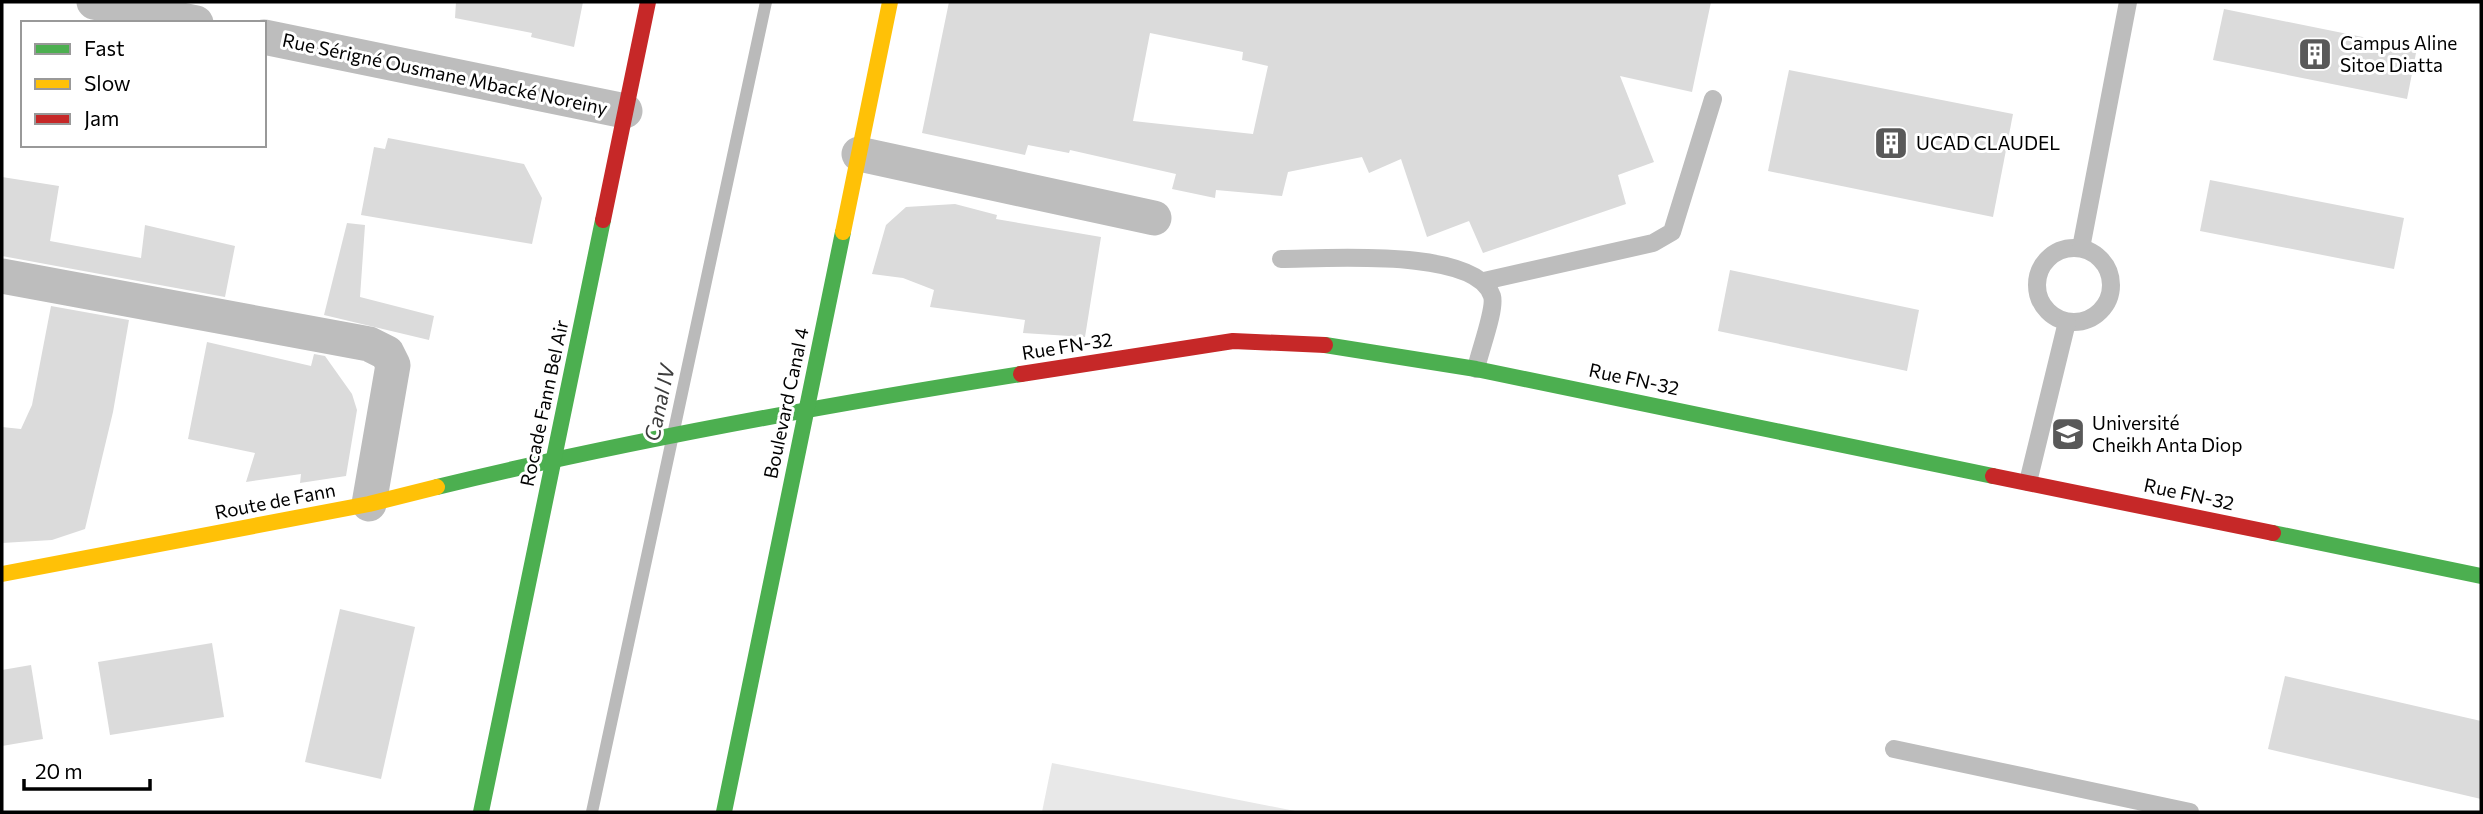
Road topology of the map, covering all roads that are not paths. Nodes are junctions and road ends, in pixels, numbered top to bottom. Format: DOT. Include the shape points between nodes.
graph roads {
  1 [pos="94,2"];
  2 [pos="648,2"];
  3 [pos="890,2"];
  4 [pos="2128,2"];
  5 [pos="186,21"];
  6 [pos="266,37"];
  7 [pos="1713,99"];
  8 [pos="625,111"];
  9 [pos="859,154"];
  10 [pos="1154,219"];
  11 [pos="2081,248"];
  12 [pos="1281,259"];
  13 [pos="2,276"];
  14 [pos="1484,281"];
  15 [pos="2067,323"];
  16 [pos="1476,369"];
  17 [pos="807,408"];
  18 [pos="597,451"];
  19 [pos="554,459"];
  20 [pos="2028,482"];
  21 [pos="369,504"];
  22 [pos="2,574"];
  23 [pos="2481,576"];
  24 [pos="1894,749"];
  25 [pos="481,812"];
  26 [pos="724,812"];
  27 [pos="2190,812"];
  1 -- 5 [label="street"];
  2 -- 8 [label="street, Rocade Fann Bel Air"];
  3 -- 9 [label="street, Boulevard Canal 4"];
  4 -- 11 [label="lane"];
  6 -- 8 [label="street, Rue Sérigné Ousmane Mbacké Noreiny"];
  7 -- 14 [label="lane" via="1672,232 1653,243"];
  8 -- 19 [label="street, Rocade Fann Bel Air"];
  9 -- 10 [label="street"];
  9 -- 17 [label="street, Boulevard Canal 4"];
  11 -- 15 [label="lane" via="2099,257 2110,273 2112,293 2103,310 2087,321"];
  11 -- 15 [label="lane" via="2059,250 2043,264 2035,284 2039,302 2051,316"];
  12 -- 14 [label="lane" via="1405,258 1474,273"];
  13 -- 21 [label="street" via="369,344 387,353 393,365"];
  14 -- 16 [label="lane" via="1493,301"];
  15 -- 20 [label="lane"];
  16 -- 17 [label="street, Rue FN-32" via="1327,345 1234,341"];
  16 -- 20 [label="street, Rue FN-32"];
  17 -- 18 [label="street, Rue FN-32"];
  17 -- 26 [label="street, Boulevard Canal 4"];
  18 -- 19 [label="street, Route de Fann"];
  19 -- 21 [label="street, Route de Fann"];
  19 -- 25 [label="street, Rocade Fann Bel Air"];
  20 -- 23 [label="street, Rue FN-32"];
  21 -- 22 [label="street, Route de Fann"];
  24 -- 27 [label="lane"];
}
